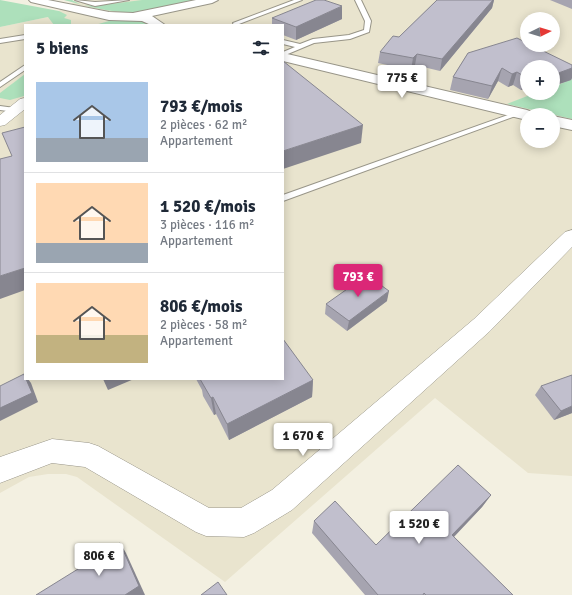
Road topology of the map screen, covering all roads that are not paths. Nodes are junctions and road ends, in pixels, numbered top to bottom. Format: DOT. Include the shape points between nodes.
graph roads {
  1 [pos="35,0"];
  2 [pos="78,0"];
  3 [pos="126,0"];
  4 [pos="212,0"];
  5 [pos="219,0"];
  6 [pos="299,0"];
  7 [pos="358,0"];
  8 [pos="54,5"];
  9 [pos="120,16"];
  10 [pos="133,16"];
  11 [pos="76,18"];
  12 [pos="92,23"];
  13 [pos="158,24"];
  14 [pos="162,24"];
  15 [pos="236,24"];
  16 [pos="24,38"];
  17 [pos="0,41"];
  18 [pos="284,42"];
  19 [pos="300,46"];
  20 [pos="284,54"];
  21 [pos="284,57"];
  22 [pos="24,68"];
  23 [pos="0,85"];
  24 [pos="20,106"];
  25 [pos="0,108"];
  26 [pos="520,113"];
  27 [pos="520,115"];
  28 [pos="0,122"];
  29 [pos="560,123"];
  30 [pos="572,126"];
  31 [pos="284,198"];
  32 [pos="572,236"];
  33 [pos="0,470"];
  1 -- 8 [label="main road"];
  2 -- 3 [label="lane" via="95,4"];
  4 -- 10 [label="main road"];
  5 -- 14 [label="main road" via="180,13"];
  6 -- 15 [label="lane"];
  7 -- 19 [label="lane" via="368,21 367,31 350,37 312,41"];
  8 -- 9 [label="main road"];
  8 -- 11 [label="main road"];
  9 -- 10 [label="main road"];
  9 -- 12 [label="main road"];
  10 -- 13 [label="main road" via="150,19"];
  16 -- 17 [label="lane"];
  18 -- 19 [label="lane"];
  19 -- 20 [label="lane"];
  21 -- 26 [label="main road"];
  22 -- 23 [label="lane"];
  24 -- 25 [label="lane"];
  24 -- 28 [label="street"];
  27 -- 31 [label="lane"];
  29 -- 30 [label="main road"];
  32 -- 33 [label="street" via="482,325 282,500 244,523 206,522 89,454 52,451"];
}
